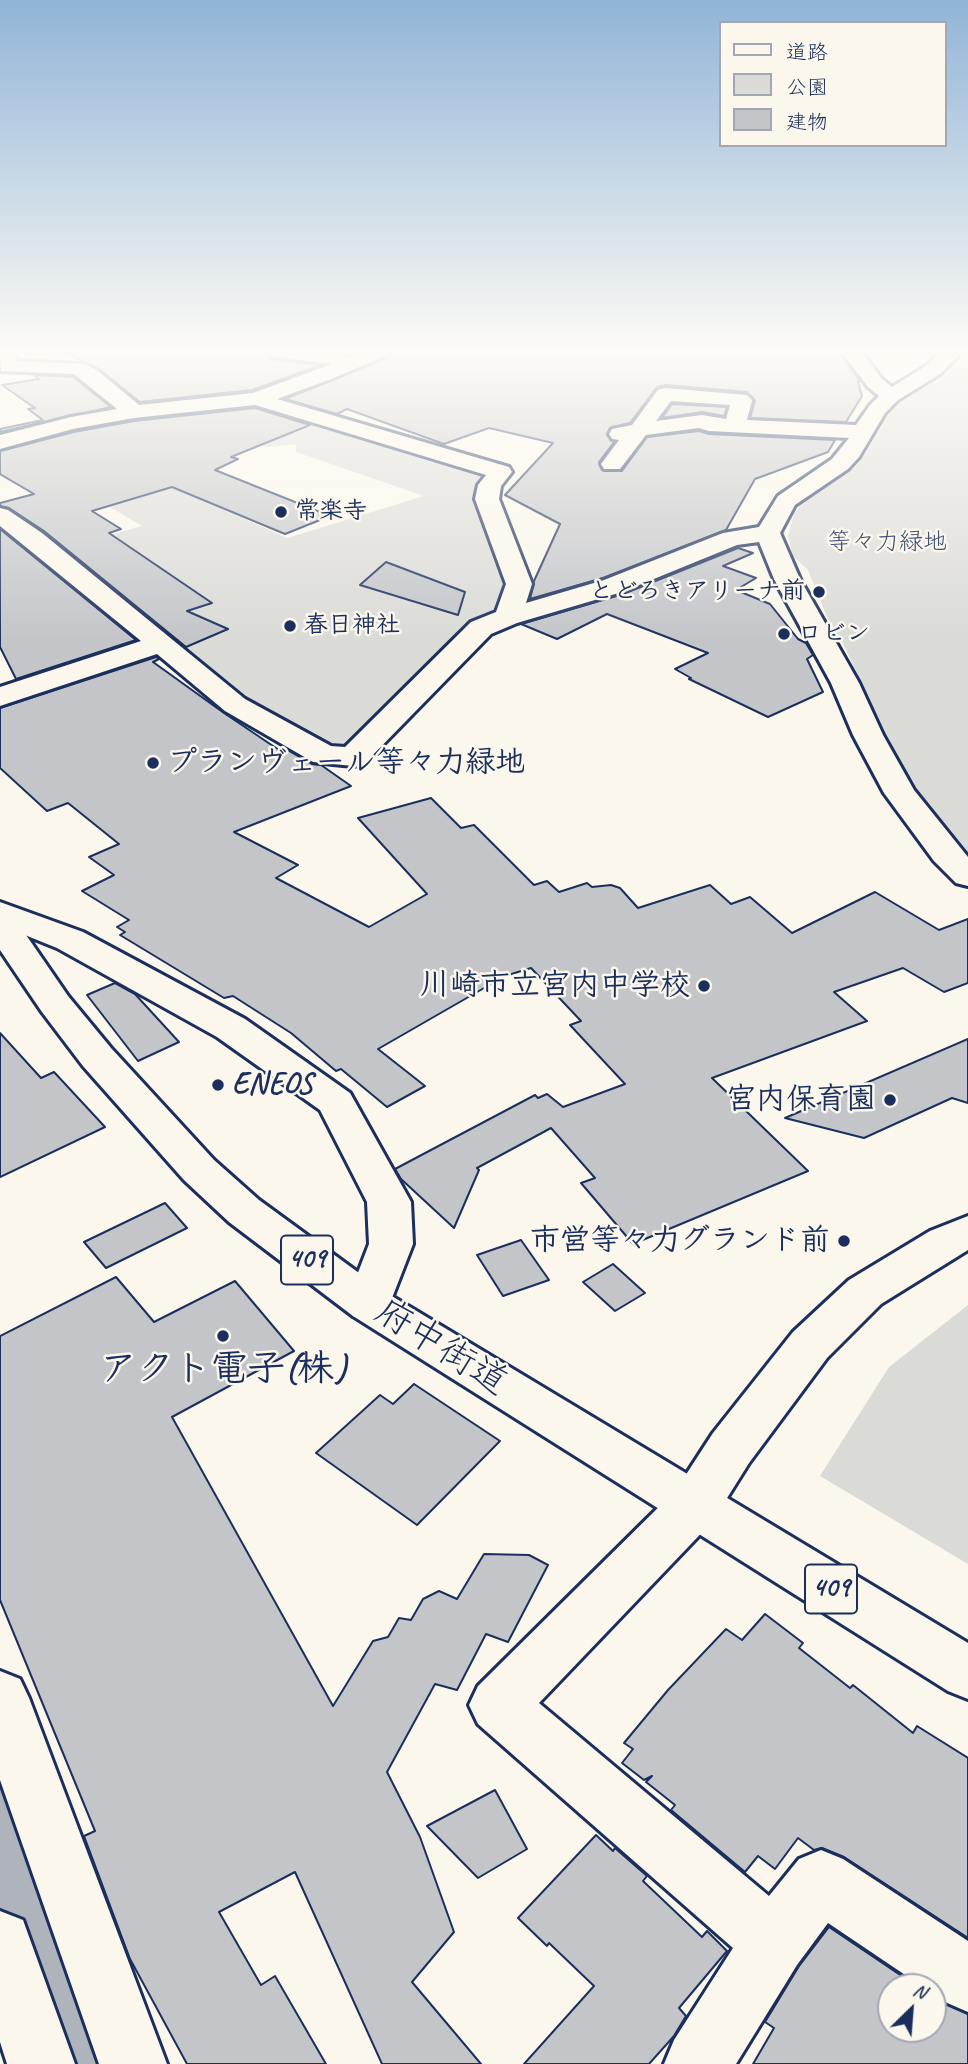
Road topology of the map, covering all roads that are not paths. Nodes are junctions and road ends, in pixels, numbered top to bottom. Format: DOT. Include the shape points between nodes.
graph roads {
  1 [pos="418,447"];
  2 [pos="621,447"];
  3 [pos="854,447"];
  4 [pos="612,464"];
  5 [pos="0,515"];
  6 [pos="768,533"];
  7 [pos="508,617"];
  8 [pos="161,644"];
  9 [pos="0,697"];
  10 [pos="968,876"];
  11 [pos="0,913"];
  12 [pos="0,924"];
  13 [pos="968,1232"];
  14 [pos="369,1304"];
  15 [pos="694,1506"];
  16 [pos="968,1673"];
  17 [pos="0,1698"];
  18 [pos="774,1942"];
  19 [pos="0,1943"];
  20 [pos="968,1979"];
  21 [pos="41,2064"];
  22 [pos="133,2064"];
  23 [pos="698,2064"];
  1 -- 7 [label="main road" via="501,472 486,499 519,583"];
  2 -- 4 [label="main road"];
  3 -- 6 [label="main road" via="839,464 786,501"];
  5 -- 8 [label="main road"];
  6 -- 7 [label="main road" via="732,537 613,586"];
  6 -- 10 [label="main road" via="786,579 900,793"];
  7 -- 8 [label="main road" via="481,628 353,757 324,755 235,705"];
  8 -- 9 [label="main road"];
  11 -- 14 [label="main road" via="70,940 232,1028 335,1102 389,1202 391,1244"];
  12 -- 14 [label="main road, 府中街道 / 409" via="97,1057 199,1170 244,1212"];
  13 -- 15 [label="main road" via="865,1293 810,1345 731,1448"];
  14 -- 15 [label="main road, 府中街道 / 409"];
  15 -- 16 [label="main road, 府中街道 / 409"];
  15 -- 18 [label="main road" via="498,1705"];
  17 -- 22 [label="main road"];
  18 -- 20 [label="main road" via="821,1881"];
  18 -- 23 [label="main road"];
  19 -- 21 [label="main road"];
}
